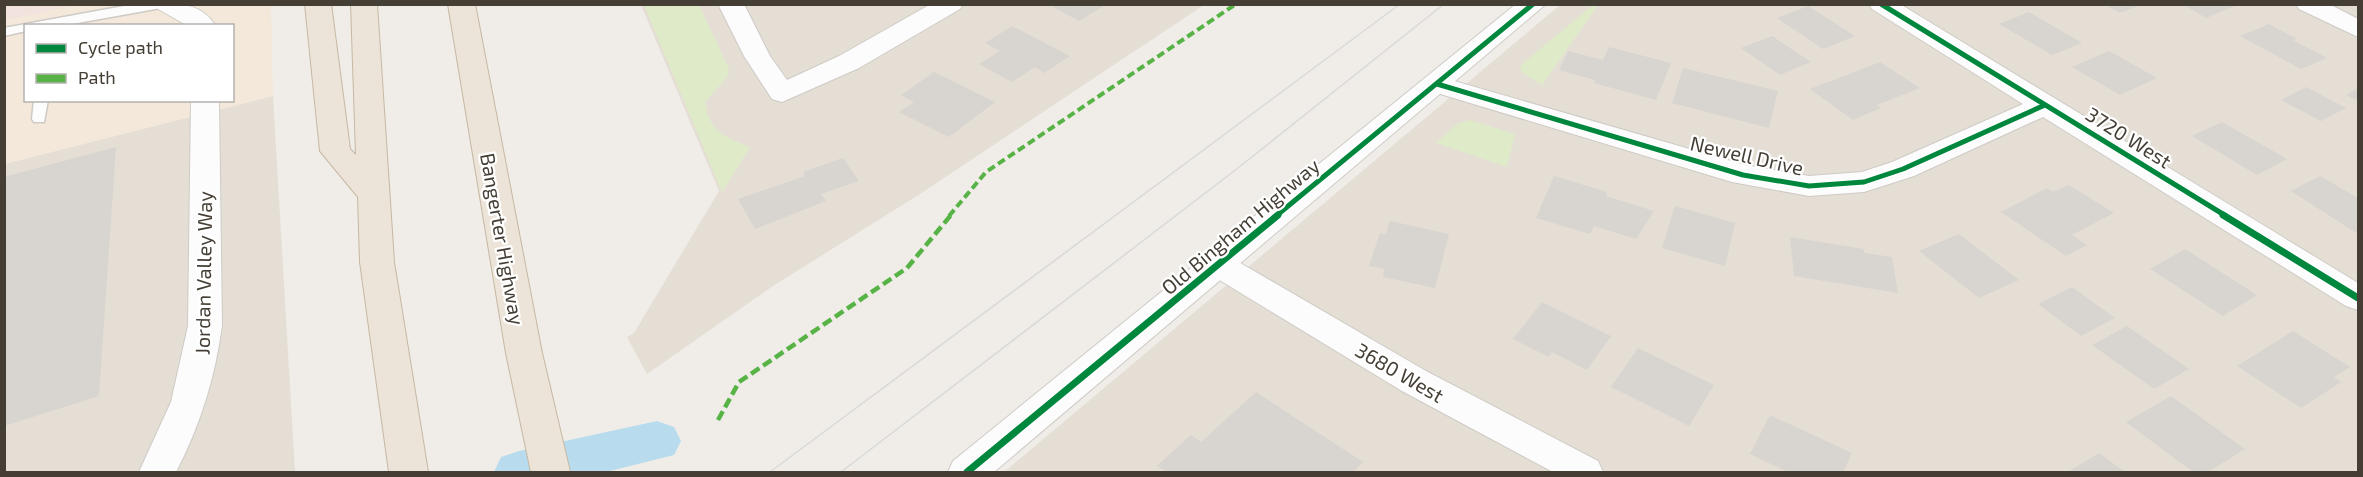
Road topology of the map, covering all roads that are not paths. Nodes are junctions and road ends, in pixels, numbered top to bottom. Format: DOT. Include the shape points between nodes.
graph roads {
  1 [pos="161,4"];
  2 [pos="167,4"];
  3 [pos="318,4"];
  4 [pos="364,4"];
  5 [pos="731,4"];
  6 [pos="951,4"];
  7 [pos="1533,4"];
  8 [pos="1881,4"];
  9 [pos="2308,4"];
  10 [pos="462,6"];
  11 [pos="50,24"];
  12 [pos="201,24"];
  13 [pos="24,27"];
  14 [pos="2358,29"];
  15 [pos="4,32"];
  16 [pos="1437,84"];
  17 [pos="41,102"];
  18 [pos="205,102"];
  19 [pos="2045,105"];
  20 [pos="39,119"];
  21 [pos="375,196"];
  22 [pos="1219,265"];
  23 [pos="2358,298"];
  24 [pos="157,472"];
  25 [pos="409,472"];
  26 [pos="551,472"];
  27 [pos="967,472"];
  28 [pos="1585,472"];
  1 -- 11 [label="lane"];
  2 -- 12 [label="street" via="194,16"];
  3 -- 21 [label="highway" via="335,152"];
  4 -- 21 [label="highway"];
  5 -- 6 [label="street" via="757,56 782,93 849,62"];
  7 -- 16 [label="street, Old Bingham Highway"];
  8 -- 19 [label="street, 3720 West"];
  9 -- 14 [label="street"];
  10 -- 26 [label="highway, Bangerter Highway" via="524,353"];
  13 -- 15 [label="lane"];
  16 -- 19 [label="street, Newell Drive" via="1743,175 1809,186 1864,182 1903,169"];
  16 -- 22 [label="street, Old Bingham Highway"];
  17 -- 20 [label="lane"];
  18 -- 24 [label="street, Jordan Valley Way" via="205,326 201,363 189,408"];
  19 -- 23 [label="street, 3720 West"];
  21 -- 25 [label="highway" via="377,262"];
  22 -- 27 [label="street, Old Bingham Highway"];
  22 -- 28 [label="street, 3680 West" via="1414,381"];
}
